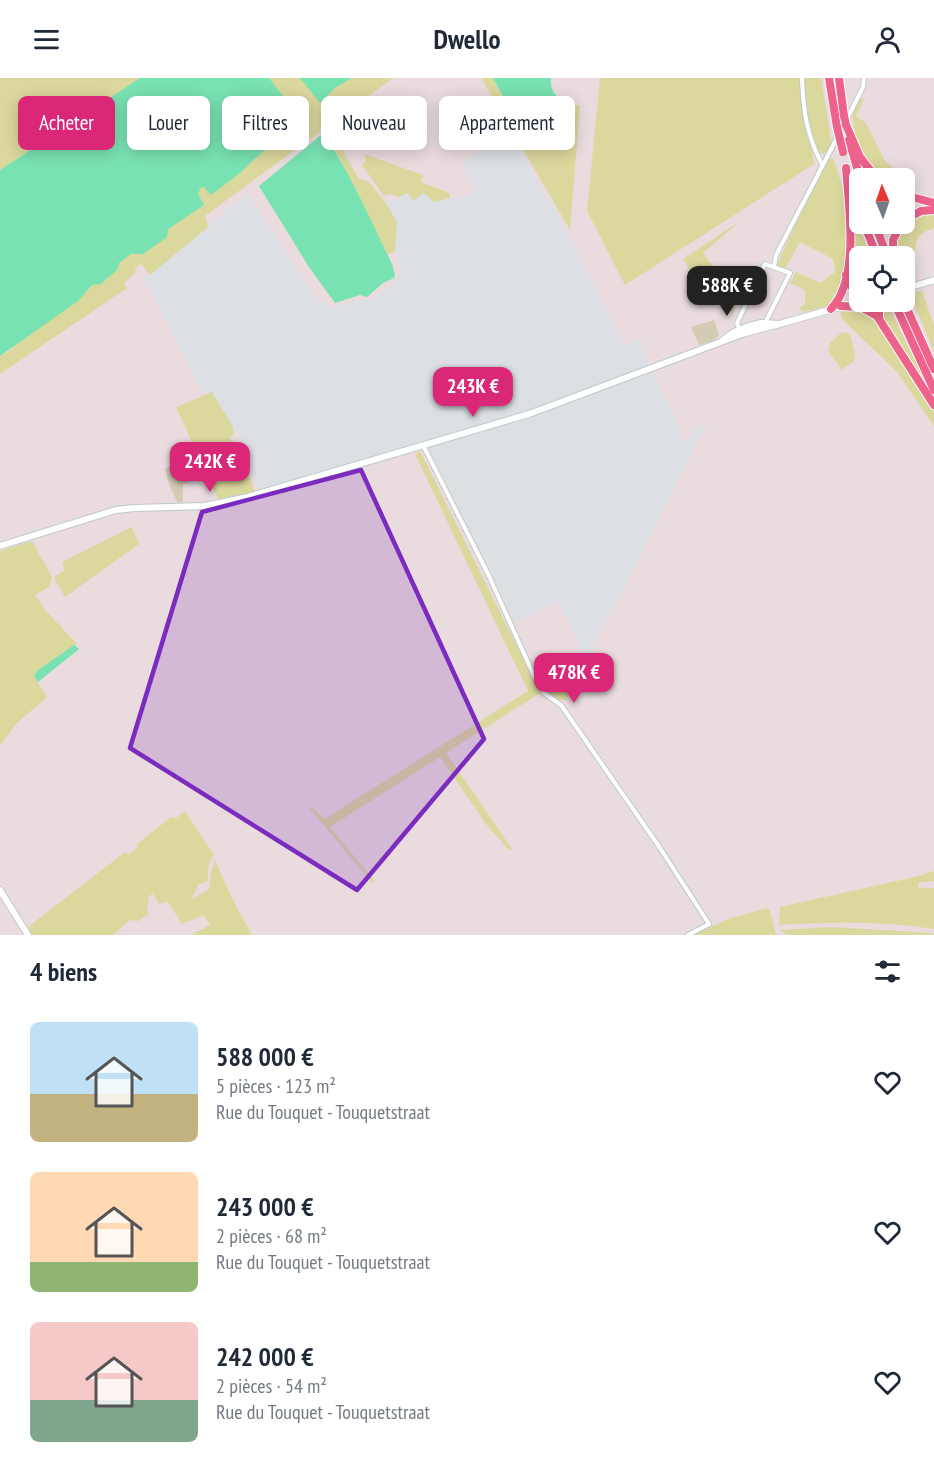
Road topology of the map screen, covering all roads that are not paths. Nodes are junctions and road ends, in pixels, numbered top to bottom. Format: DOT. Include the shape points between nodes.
graph roads {
  1 [pos="802,78"];
  2 [pos="829,78"];
  3 [pos="839,78"];
  4 [pos="864,78"];
  5 [pos="841,126"];
  6 [pos="852,141"];
  7 [pos="822,165"];
  8 [pos="846,168"];
  9 [pos="858,168"];
  10 [pos="868,168"];
  11 [pos="849,177"];
  12 [pos="915,198"];
  13 [pos="934,203"];
  14 [pos="934,210"];
  15 [pos="915,214"];
  16 [pos="774,267"];
  17 [pos="846,273"];
  18 [pos="934,280"];
  19 [pos="849,281"];
  20 [pos="915,286"];
  21 [pos="849,304"];
  22 [pos="842,306"];
  23 [pos="831,309"];
  24 [pos="879,312"];
  25 [pos="899,312"];
  26 [pos="908,312"];
  27 [pos="879,318"];
  28 [pos="765,323"];
  29 [pos="778,324"];
  30 [pos="740,332"];
  31 [pos="934,369"];
  32 [pos="934,390"];
  33 [pos="934,405"];
  34 [pos="423,445"];
  35 [pos="0,546"];
  36 [pos="0,890"];
  37 [pos="28,935"];
  38 [pos="688,935"];
  1 -- 7 [label="street" via="809,134"];
  2 -- 5 [label="highway"];
  3 -- 5 [label="highway, bridge" via="844,116"];
  4 -- 7 [label="street" via="863,87"];
  5 -- 6 [label="highway"];
  5 -- 8 [label="highway, bridge"];
  6 -- 9 [label="highway"];
  6 -- 10 [label="highway"];
  7 -- 16 [label="street" via="776,255"];
  8 -- 11 [label="highway"];
  8 -- 17 [label="highway" via="850,220"];
  12 -- 13 [label="highway"];
  14 -- 15 [label="highway"];
  16 -- 28 [label="street" via="790,273"];
  16 -- 30 [label="street" via="765,264 737,323"];
  17 -- 19 [label="highway"];
  17 -- 23 [label="highway"];
  18 -- 20 [label="main road"];
  21 -- 22 [label="main road"];
  22 -- 23 [label="main road"];
  22 -- 27 [label="highway" via="861,307"];
  23 -- 29 [label="main road"];
  24 -- 27 [label="highway"];
  25 -- 32 [label="highway"];
  26 -- 31 [label="highway"];
  27 -- 33 [label="highway"];
  28 -- 29 [label="main road"];
  28 -- 30 [label="main road"];
  29 -- 30 [label="main road"];
  30 -- 34 [label="main road" via="529,414"];
  34 -- 35 [label="main road" via="233,501 116,510"];
  34 -- 38 [label="street" via="540,687 561,705 709,924"];
  36 -- 37 [label="main road"];
}
